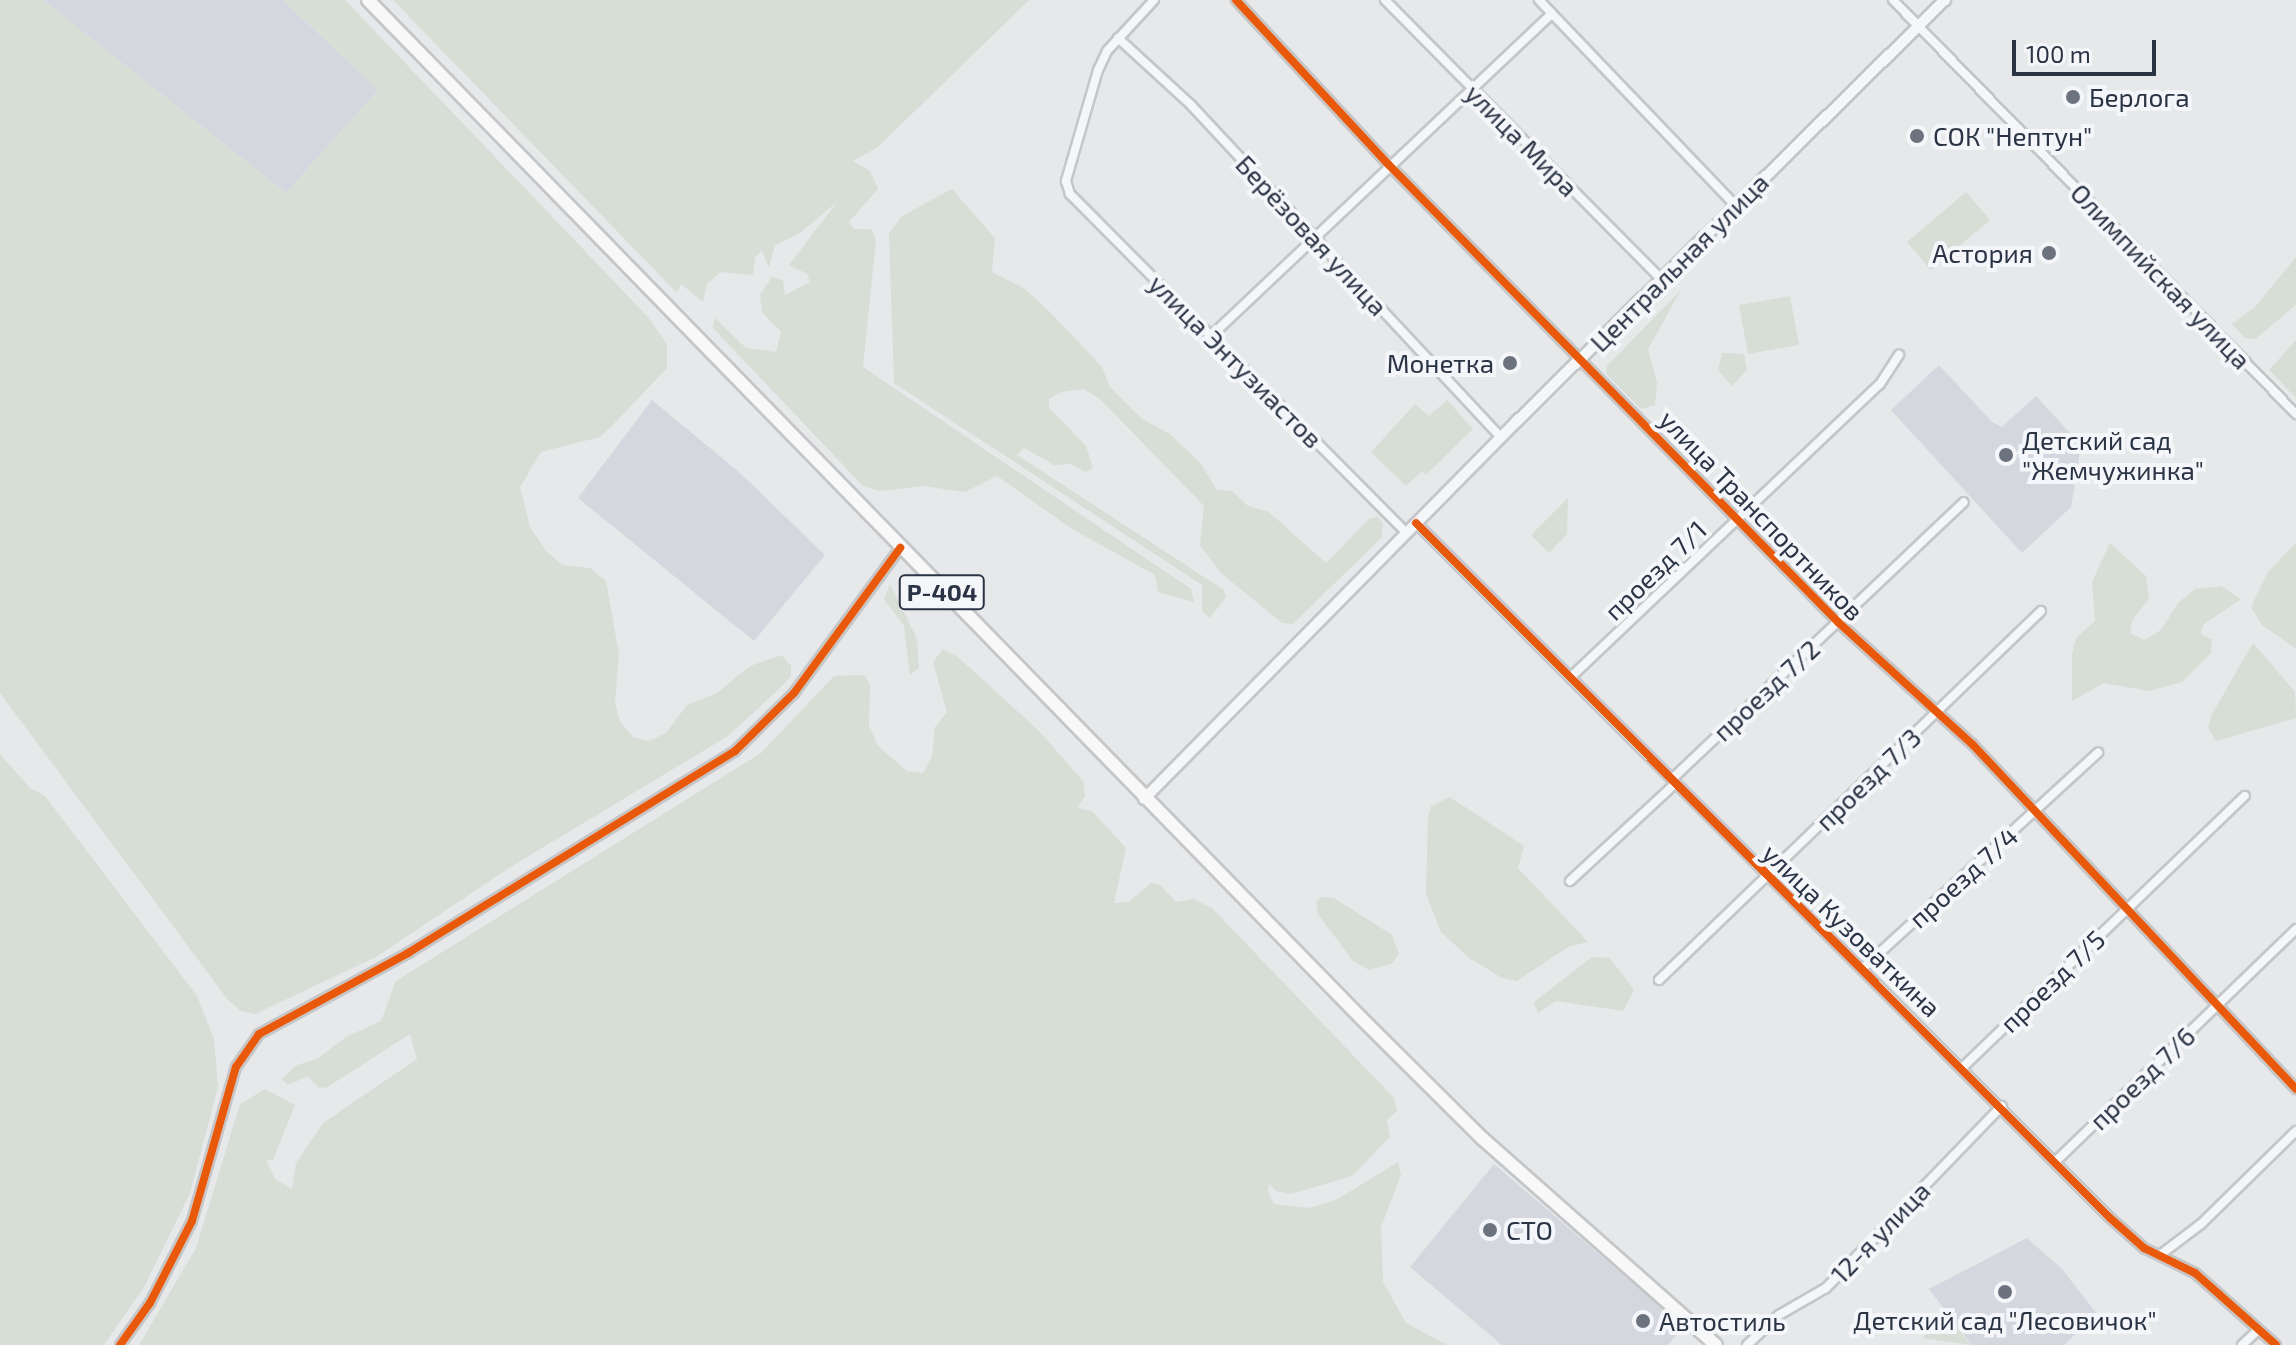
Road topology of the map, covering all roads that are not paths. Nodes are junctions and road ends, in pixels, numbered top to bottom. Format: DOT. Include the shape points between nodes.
graph roads {
  1 [pos="368,0"];
  2 [pos="1154,0"];
  3 [pos="1236,0"];
  4 [pos="1385,0"];
  5 [pos="1539,0"];
  6 [pos="1893,0"];
  7 [pos="1945,0"];
  8 [pos="1552,14"];
  9 [pos="1918,26"];
  10 [pos="1118,38"];
  11 [pos="1469,87"];
  12 [pos="1388,164"];
  13 [pos="1735,205"];
  14 [pos="1314,236"];
  15 [pos="1661,279"];
  16 [pos="1211,336"];
  17 [pos="1899,355"];
  18 [pos="1581,359"];
  19 [pos="2296,414"];
  20 [pos="1501,438"];
  21 [pos="1964,502"];
  22 [pos="1738,518"];
  23 [pos="1416,523"];
  24 [pos="1407,533"];
  25 [pos="900,548"];
  26 [pos="2041,611"];
  27 [pos="1839,623"];
  28 [pos="1572,676"];
  29 [pos="1934,715"];
  30 [pos="2098,753"];
  31 [pos="1674,781"];
  32 [pos="2245,796"];
  33 [pos="1144,799"];
  34 [pos="2036,811"];
  35 [pos="1767,877"];
  36 [pos="1570,881"];
  37 [pos="2128,907"];
  38 [pos="2296,929"];
  39 [pos="1863,968"];
  40 [pos="1659,980"];
  41 [pos="2220,1003"];
  42 [pos="1963,1067"];
  43 [pos="2296,1089"];
  44 [pos="2002,1106"];
  45 [pos="2296,1131"];
  46 [pos="2056,1161"];
  47 [pos="2160,1255"];
  48 [pos="2258,1330"];
  49 [pos="120,1345"];
  50 [pos="1716,1345"];
  51 [pos="1747,1345"];
  52 [pos="2242,1345"];
  53 [pos="2276,1345"];
  1 -- 25 [label="highway, Р-404"];
  2 -- 10 [label="street"];
  3 -- 12 [label="street, улица Транспортников"];
  4 -- 11 [label="street, улица Мира"];
  5 -- 8 [label="street"];
  6 -- 9 [label="street, Олимпийская улица"];
  7 -- 9 [label="street, Центральная улица"];
  8 -- 11 [label="street"];
  8 -- 13 [label="street"];
  9 -- 13 [label="street, Центральная улица"];
  9 -- 19 [label="street, Олимпийская улица"];
  10 -- 14 [label="street, Берёзовая улица" via="1191,105"];
  10 -- 16 [label="street, улица Энтузиастов" via="1098,70 1067,188"];
  11 -- 12 [label="street"];
  11 -- 15 [label="street, улица Мира"];
  12 -- 14 [label="street"];
  12 -- 18 [label="street, улица Транспортников"];
  13 -- 15 [label="street, Центральная улица"];
  14 -- 16 [label="street"];
  14 -- 20 [label="street, Берёзовая улица"];
  15 -- 18 [label="street, Центральная улица"];
  16 -- 24 [label="street, улица Энтузиастов"];
  17 -- 22 [label="street, проезд 7/1" via="1880,384"];
  18 -- 20 [label="street, Центральная улица"];
  18 -- 22 [label="street, улица Транспортников"];
  20 -- 23 [label="street, Центральная улица"];
  21 -- 27 [label="street, проезд 7/2"];
  22 -- 27 [label="street, улица Транспортников"];
  22 -- 28 [label="street, проезд 7/1"];
  23 -- 24 [label="street, Центральная улица"];
  23 -- 28 [label="street, улица Кузоваткина"];
  24 -- 33 [label="street, Центральная улица"];
  25 -- 33 [label="highway, Р-404"];
  25 -- 49 [label="street" via="794,693 735,751 408,953 259,1034 236,1067 192,1221 150,1303"];
  26 -- 29 [label="street, проезд 7/3"];
  27 -- 29 [label="street, улица Транспортников"];
  27 -- 31 [label="street, проезд 7/2"];
  28 -- 31 [label="street, улица Кузоваткина"];
  29 -- 34 [label="street, улица Транспортников" via="1973,745"];
  29 -- 35 [label="street, проезд 7/3"];
  30 -- 34 [label="street, проезд 7/4"];
  31 -- 35 [label="street, улица Кузоваткина"];
  31 -- 36 [label="street, проезд 7/2"];
  32 -- 37 [label="street, проезд 7/5"];
  33 -- 50 [label="highway, Р-404" via="1483,1139"];
  34 -- 37 [label="street, улица Транспортников"];
  34 -- 39 [label="street, проезд 7/4"];
  35 -- 39 [label="street, улица Кузоваткина"];
  35 -- 40 [label="street, проезд 7/3"];
  37 -- 41 [label="street, улица Транспортников"];
  37 -- 42 [label="street, проезд 7/5"];
  38 -- 41 [label="street, проезд 7/6"];
  39 -- 42 [label="street, улица Кузоваткина"];
  41 -- 43 [label="street, улица Транспортников"];
  41 -- 46 [label="street, проезд 7/6"];
  42 -- 44 [label="street, улица Кузоваткина"];
  44 -- 46 [label="street, улица Кузоваткина"];
  44 -- 51 [label="street, 12-я улица" via="1826,1288 1779,1315"];
  45 -- 47 [label="street" via="2201,1224"];
  46 -- 47 [label="street, улица Кузоваткина" via="2129,1236"];
  47 -- 48 [label="street, улица Кузоваткина" via="2195,1273"];
  48 -- 52 [label="street"];
  48 -- 53 [label="street, улица Кузоваткина"];
}
